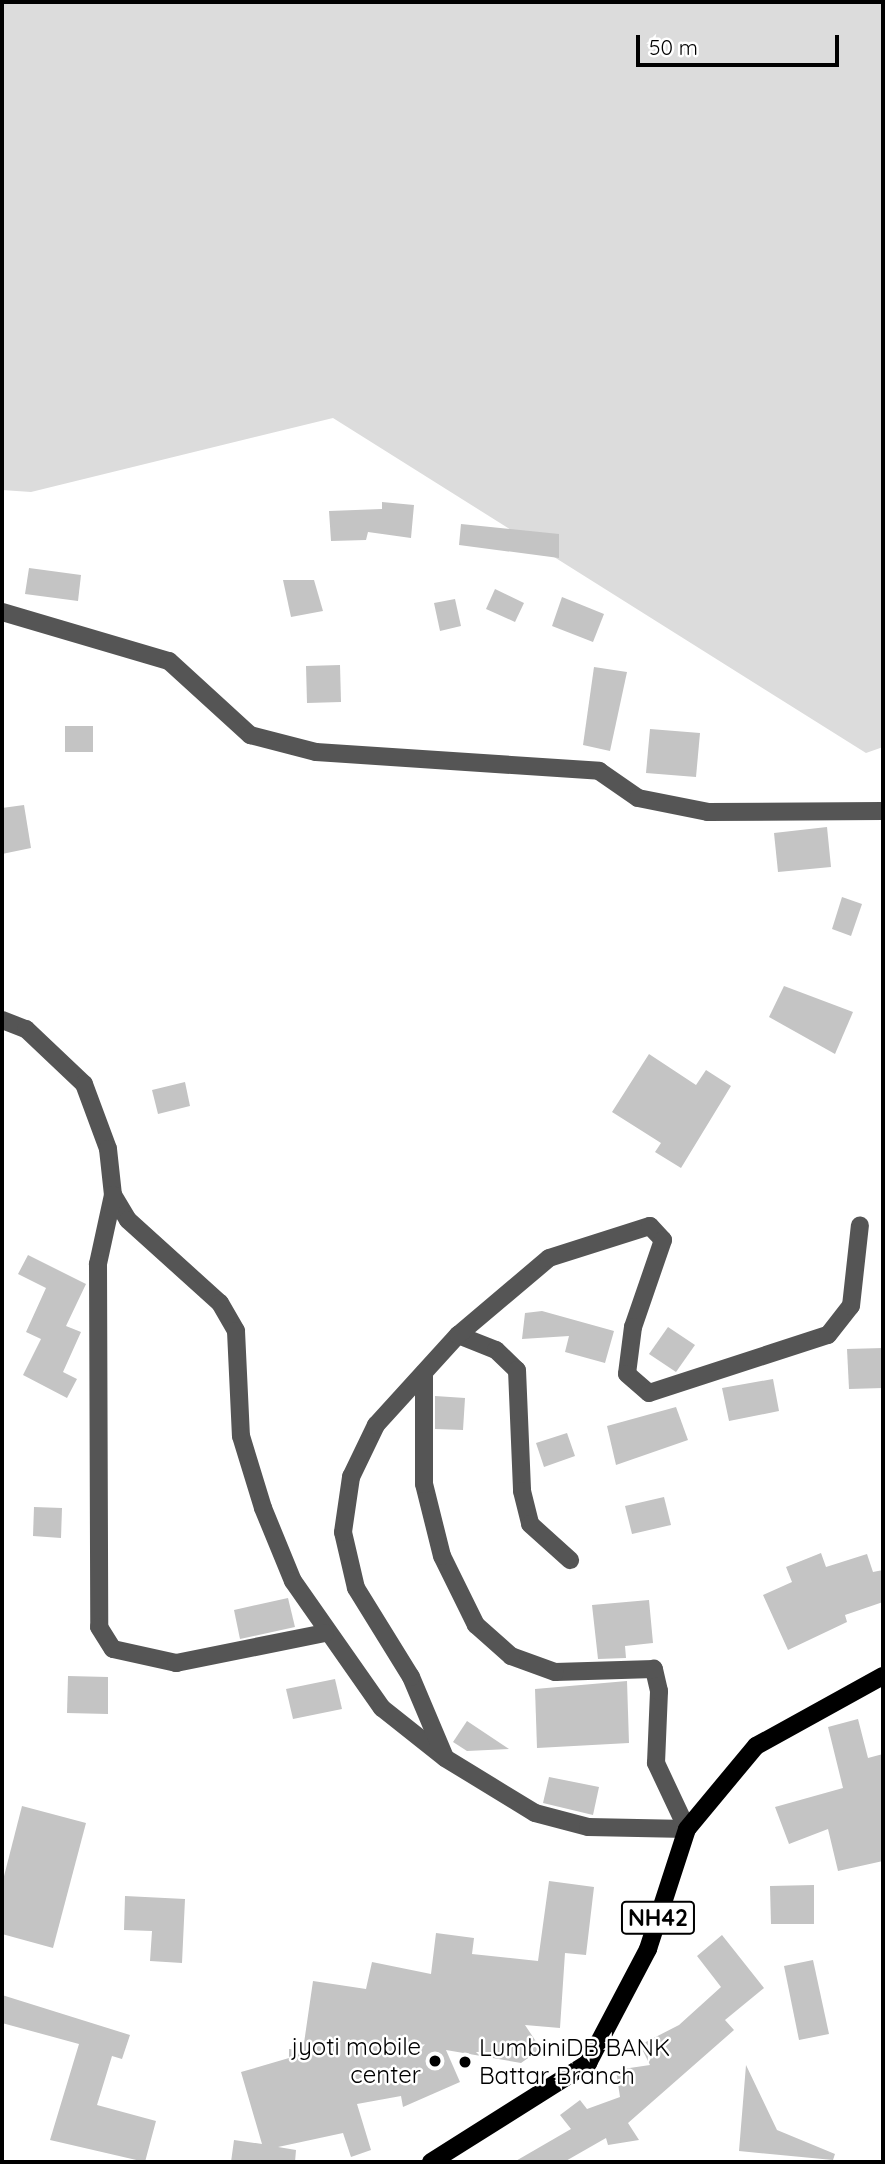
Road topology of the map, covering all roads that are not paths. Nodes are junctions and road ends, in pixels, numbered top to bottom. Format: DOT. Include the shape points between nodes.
graph roads {
  1 [pos="2,612"];
  2 [pos="883,811"];
  3 [pos="2,1020"];
  4 [pos="113,1195"];
  5 [pos="860,1224"];
  6 [pos="458,1335"];
  7 [pos="424,1373"];
  8 [pos="570,1560"];
  9 [pos="326,1633"];
  10 [pos="883,1676"];
  11 [pos="445,1758"];
  12 [pos="687,1829"];
  13 [pos="430,2162"];
  1 -- 2 [label="street" via="169,661 250,734 316,752 599,771 638,798 708,812"];
  3 -- 4 [label="street" via="26,1029 83,1084 108,1149"];
  4 -- 9 [label="street" via="128,1220 220,1303 236,1331 241,1436 262,1508 293,1581"];
  4 -- 9 [label="street" via="98,1264 99,1627 113,1649 176,1663"];
  5 -- 6 [label="street" via="851,1306 828,1335 649,1393 626,1374 633,1327 663,1240 650,1226 549,1258"];
  6 -- 7 [label="street"];
  6 -- 8 [label="street" via="496,1350 517,1370 522,1491 530,1524"];
  7 -- 11 [label="street" via="376,1425 351,1477 343,1532 356,1588 411,1677"];
  7 -- 12 [label="street" via="424,1484 442,1556 476,1625 511,1656 555,1672 654,1669 659,1691 656,1763"];
  9 -- 11 [label="street" via="382,1708"];
  10 -- 12 [label="main road, NH42" via="756,1746"];
  11 -- 12 [label="street" via="536,1814 588,1827"];
  12 -- 13 [label="main road, NH42" via="648,1949 588,2063"];
}
